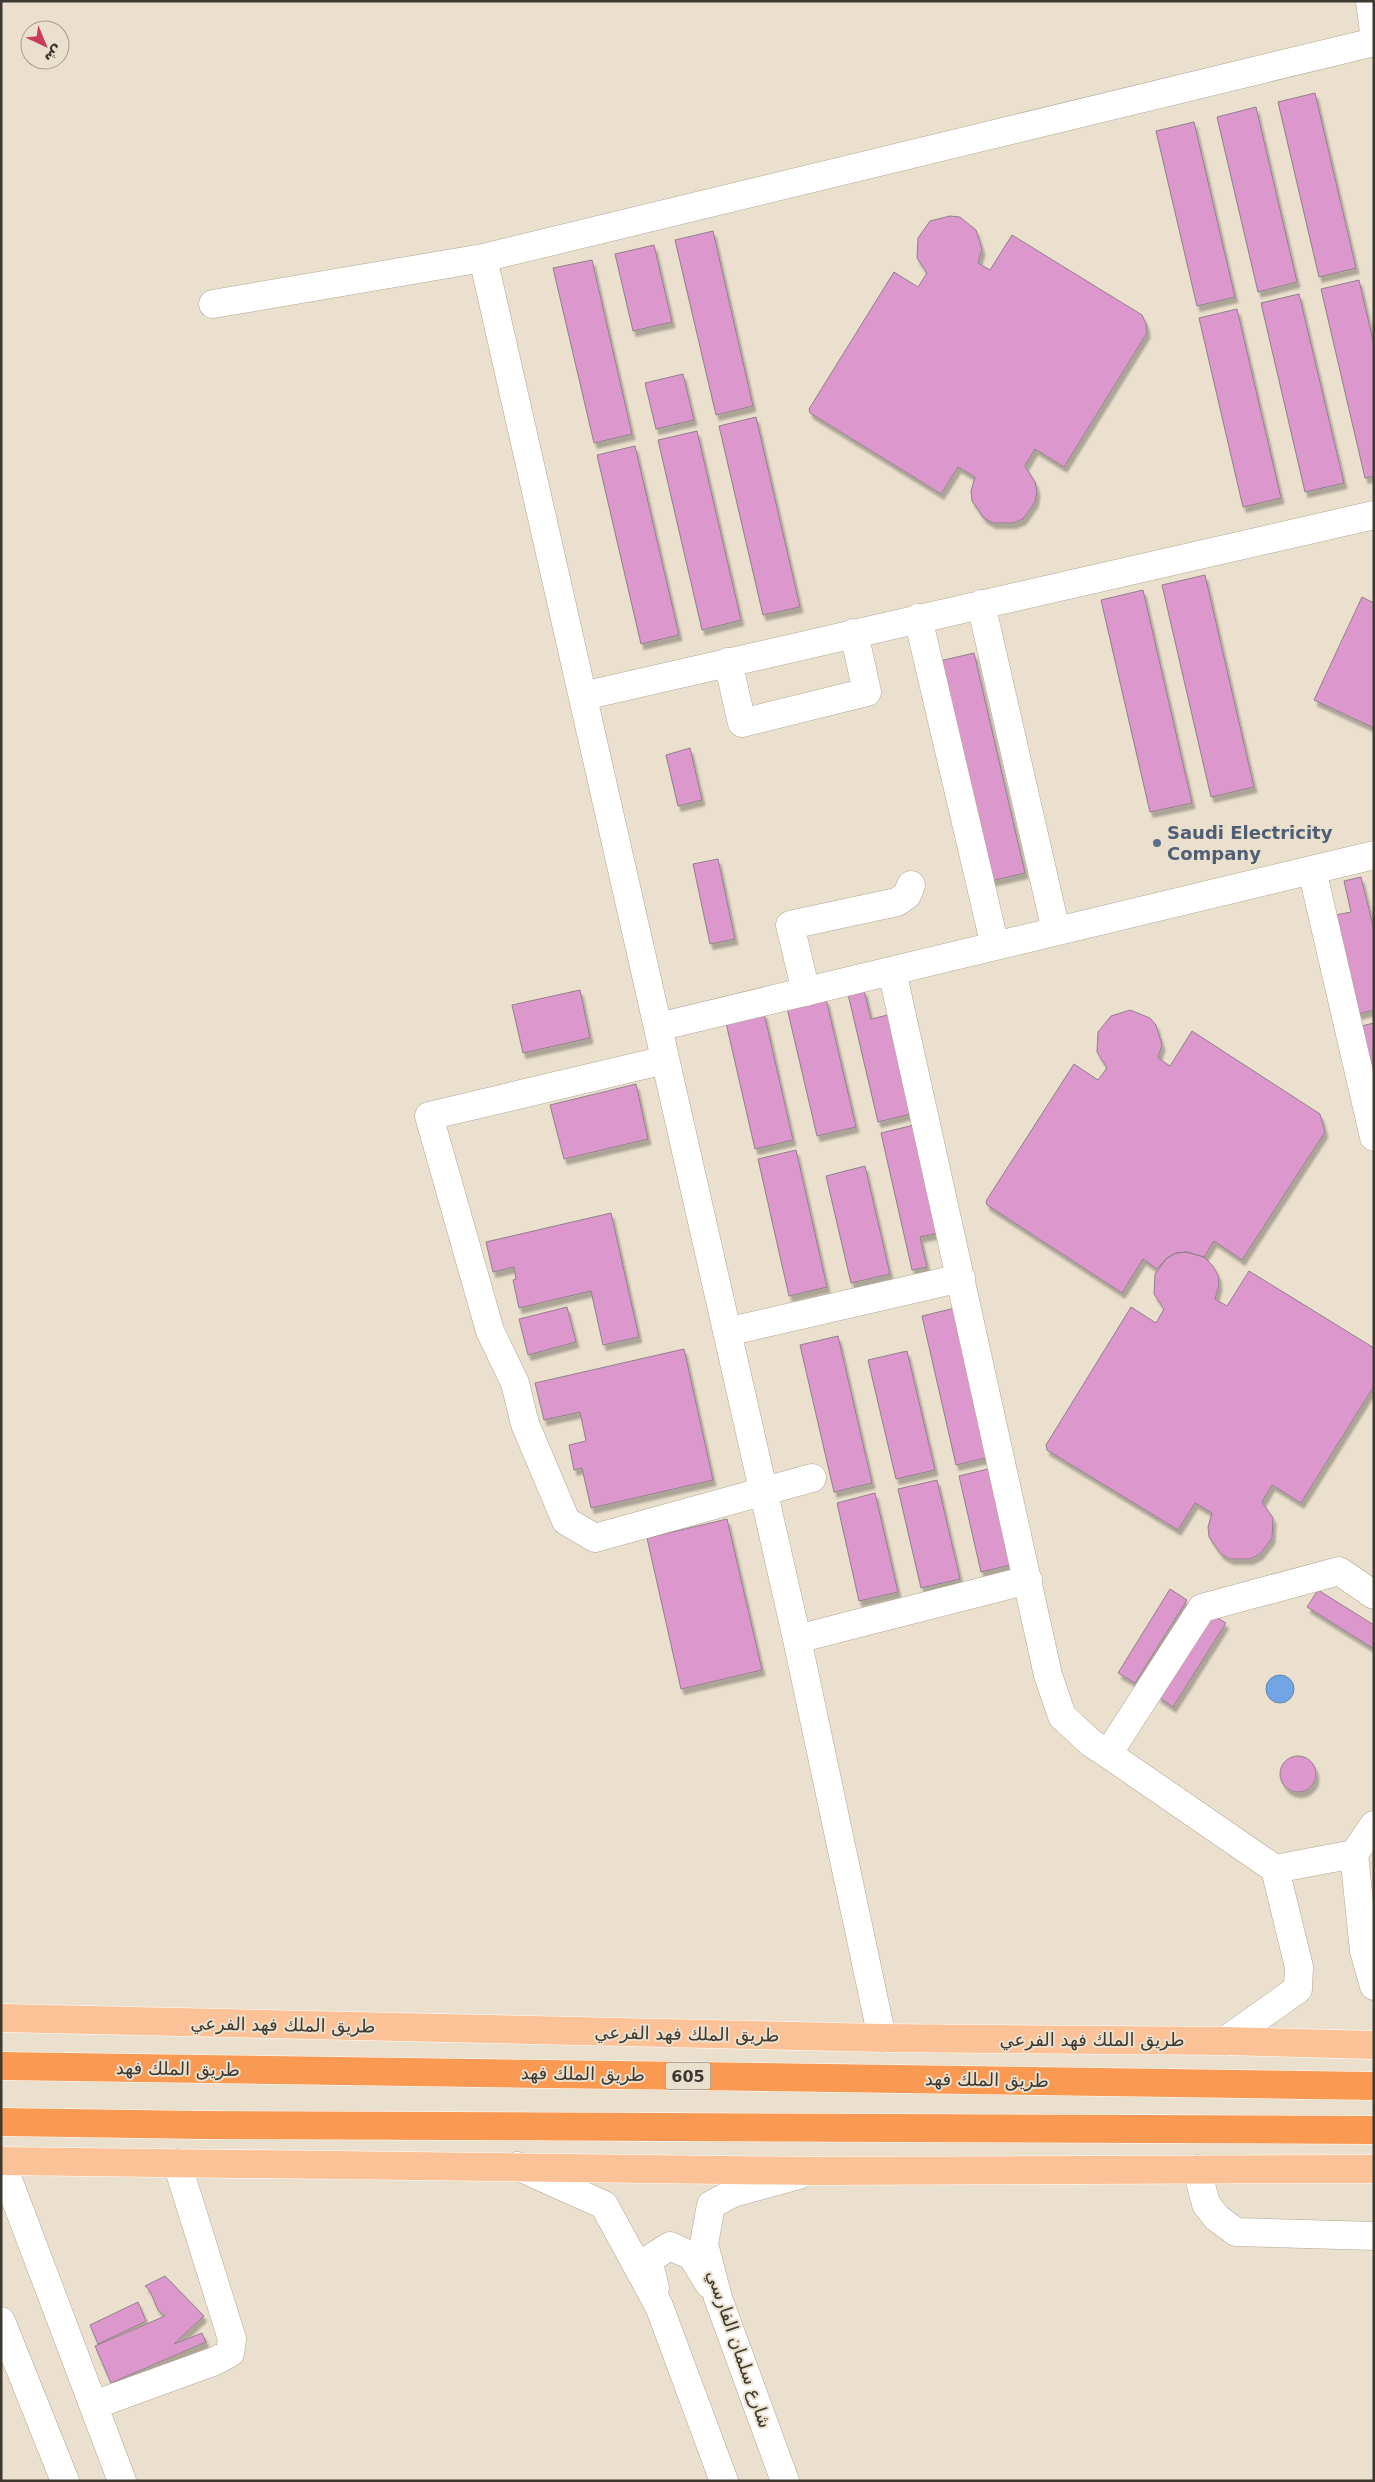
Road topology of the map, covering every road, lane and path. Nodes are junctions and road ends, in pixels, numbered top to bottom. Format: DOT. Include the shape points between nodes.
graph roads {
  1 [pos="1370,1"];
  2 [pos="1374,32"];
  3 [pos="1374,42"];
  4 [pos="483,258"];
  5 [pos="213,304"];
  6 [pos="1374,515"];
  7 [pos="981,604"];
  8 [pos="918,618"];
  9 [pos="854,633"];
  10 [pos="728,662"];
  11 [pos="583,696"];
  12 [pos="1374,855"];
  13 [pos="1312,870"];
  14 [pos="911,885"];
  15 [pos="1056,932"];
  16 [pos="995,946"];
  17 [pos="892,971"];
  18 [pos="806,992"];
  19 [pos="658,1027"];
  20 [pos="665,1060"];
  21 [pos="1374,1137"];
  22 [pos="961,1278"];
  23 [pos="727,1332"];
  24 [pos="812,1478"];
  25 [pos="763,1492"];
  26 [pos="1028,1580"];
  27 [pos="1374,1595"];
  28 [pos="797,1639"];
  29 [pos="1108,1754"];
  30 [pos="1374,1825"];
  31 [pos="1354,1854"];
  32 [pos="1275,1869"];
  33 [pos="1374,1986"];
  34 [pos="1,2018"];
  35 [pos="882,2038"];
  36 [pos="1225,2041"];
  37 [pos="1374,2045"];
  38 [pos="1,2066"];
  39 [pos="1374,2086"];
  40 [pos="1,2122"];
  41 [pos="1374,2130"];
  42 [pos="1,2161"];
  43 [pos="176,2163"];
  44 [pos="516,2166"];
  45 [pos="1197,2169"];
  46 [pos="1374,2169"];
  47 [pos="813,2171"];
  48 [pos="1374,2236"];
  49 [pos="718,2298"];
  50 [pos="659,2306"];
  51 [pos="1,2321"];
  52 [pos="94,2405"];
  53 [pos="65,2481"];
  54 [pos="122,2481"];
  55 [pos="724,2481"];
  56 [pos="785,2481"];
  1 -- 2 [label="street"];
  3 -- 4 [label="street"];
  4 -- 5 [label="street"];
  4 -- 11 [label="street"];
  6 -- 7 [label="street"];
  7 -- 8 [label="street"];
  7 -- 15 [label="street"];
  8 -- 9 [label="street"];
  8 -- 16 [label="street"];
  9 -- 10 [label="street"];
  9 -- 10 [label="street" via="867,692 742,723"];
  10 -- 11 [label="street"];
  11 -- 19 [label="street"];
  12 -- 13 [label="street"];
  13 -- 15 [label="street"];
  13 -- 21 [label="street"];
  14 -- 18 [label="street" via="907,895 897,902 790,925"];
  15 -- 16 [label="street"];
  16 -- 17 [label="street"];
  17 -- 18 [label="street"];
  17 -- 22 [label="street"];
  18 -- 19 [label="street"];
  19 -- 20 [label="street"];
  20 -- 23 [label="street"];
  20 -- 25 [label="street" via="429,1116 490,1331 515,1383 524,1424 566,1521 595,1538"];
  22 -- 23 [label="street"];
  22 -- 26 [label="street"];
  23 -- 25 [label="street"];
  24 -- 25 [label="street"];
  25 -- 28 [label="street"];
  26 -- 28 [label="street"];
  26 -- 29 [label="street" via="1048,1675 1062,1716"];
  27 -- 29 [label="street" via="1339,1571 1202,1608"];
  28 -- 35 [label="street"];
  29 -- 32 [label="street"];
  30 -- 31 [label="street"];
  31 -- 32 [label="street"];
  31 -- 33 [label="street" via="1364,1951"];
  32 -- 36 [label="street" via="1299,1967 1298,1989"];
  34 -- 35 [label="main road, طريق الملك فهد الفرعي"];
  35 -- 36 [label="main road, طريق الملك فهد الفرعي"];
  36 -- 37 [label="main road, طريق الملك فهد الفرعي"];
  38 -- 39 [label="highway, طريق الملك فهد / 605"];
  40 -- 41 [label="highway" via="202,2126"];
  42 -- 43 [label="main road"];
  42 -- 52 [label="street"];
  43 -- 44 [label="main road"];
  43 -- 52 [label="street" via="232,2339 230,2353"];
  44 -- 47 [label="main road"];
  44 -- 50 [label="street" via="604,2205"];
  45 -- 46 [label="main road"];
  45 -- 47 [label="main road"];
  45 -- 48 [label="street" via="1206,2204 1217,2218 1236,2232"];
  47 -- 49 [label="street, شارع سلمان الفارسي" via="733,2193 711,2205 704,2244"];
  49 -- 50 [label="street" via="692,2256 670,2246 648,2260"];
  49 -- 56 [label="street, شارع سلمان الفارسي"];
  50 -- 55 [label="street"];
  51 -- 53 [label="street"];
  52 -- 54 [label="street"];
}
